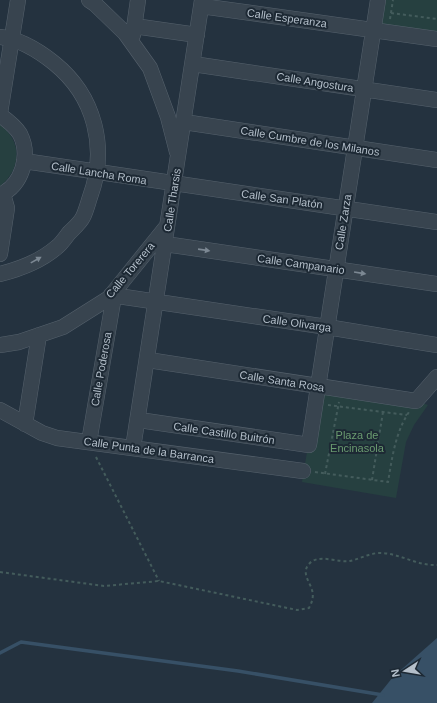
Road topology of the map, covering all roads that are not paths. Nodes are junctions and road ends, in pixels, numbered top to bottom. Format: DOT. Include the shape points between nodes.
graph roads {
  1 [pos="18,0"];
  2 [pos="88,0"];
  3 [pos="138,0"];
  4 [pos="378,0"];
  5 [pos="202,3"];
  6 [pos="134,26"];
  7 [pos="380,31"];
  8 [pos="197,35"];
  9 [pos="6,38"];
  10 [pos="437,39"];
  11 [pos="131,42"];
  12 [pos="193,64"];
  13 [pos="364,89"];
  14 [pos="437,100"];
  15 [pos="0,114"];
  16 [pos="184,122"];
  17 [pos="355,148"];
  18 [pos="179,157"];
  19 [pos="437,160"];
  20 [pos="24,161"];
  21 [pos="98,173"];
  22 [pos="174,184"];
  23 [pos="2,195"];
  24 [pos="346,208"];
  25 [pos="437,222"];
  26 [pos="168,225"];
  27 [pos="165,244"];
  28 [pos="0,254"];
  29 [pos="336,269"];
  30 [pos="0,274"];
  31 [pos="437,284"];
  32 [pos="113,296"];
  33 [pos="157,302"];
  34 [pos="327,327"];
  35 [pos="39,336"];
  36 [pos="0,345"];
  37 [pos="437,345"];
  38 [pos="148,360"];
  39 [pos="437,377"];
  40 [pos="318,386"];
  41 [pos="0,410"];
  42 [pos="139,420"];
  43 [pos="25,424"];
  44 [pos="89,442"];
  45 [pos="309,445"];
  46 [pos="133,448"];
  47 [pos="304,471"];
  1 -- 9 [label="street"];
  2 -- 11 [label="street" via="125,33"];
  3 -- 6 [label="street"];
  4 -- 7 [label="street, Calle Zarza"];
  5 -- 7 [label="street, Calle Esperanza"];
  5 -- 8 [label="street, Calle Tharsis"];
  6 -- 8 [label="street"];
  6 -- 11 [label="street"];
  7 -- 10 [label="street, Calle Esperanza"];
  7 -- 13 [label="street, Calle Zarza"];
  8 -- 12 [label="street, Calle Tharsis"];
  9 -- 15 [label="street"];
  9 -- 21 [label="street" via="43,54 65,72 80,91 91,113 97,136"];
  11 -- 18 [label="street" via="150,68 168,116"];
  12 -- 13 [label="street, Calle Angostura"];
  12 -- 16 [label="street, Calle Tharsis"];
  13 -- 14 [label="street, Calle Angostura"];
  13 -- 17 [label="street, Calle Zarza"];
  15 -- 20 [label="street" via="20,134 24,147"];
  16 -- 17 [label="street, Calle Cumbre de los Milanos"];
  16 -- 18 [label="street, Calle Tharsis"];
  17 -- 19 [label="street, Calle Cumbre de los Milanos"];
  17 -- 24 [label="street, Calle Zarza"];
  18 -- 22 [label="street, Calle Tharsis"];
  20 -- 21 [label="street, Calle Lancha Roma"];
  20 -- 23 [label="street" via="21,175"];
  21 -- 22 [label="street, Calle Lancha Roma"];
  30 -- 21 [label="street, one-way" via="16,270 58,247 83,217"];
  22 -- 24 [label="street, Calle San Platón"];
  22 -- 26 [label="street, Calle Tharsis"];
  23 -- 28 [label="street" via="7,208"];
  24 -- 25 [label="street, Calle San Platón"];
  24 -- 29 [label="street, Calle Zarza"];
  26 -- 27 [label="street, Calle Tharsis"];
  26 -- 32 [label="street, Calle Torerera"];
  27 -- 29 [label="street, Calle Campanario, one-way"];
  27 -- 33 [label="street, Calle Tharsis"];
  29 -- 31 [label="street, Calle Campanario, one-way"];
  29 -- 34 [label="street, Calle Zarza"];
  32 -- 33 [label="street, Calle Olivarga"];
  32 -- 35 [label="street, Calle Torerera" via="63,327"];
  32 -- 44 [label="street, Calle Poderosa"];
  33 -- 34 [label="street, Calle Olivarga"];
  33 -- 38 [label="street, Calle Tharsis"];
  34 -- 37 [label="street, Calle Olivarga"];
  34 -- 40 [label="street, Calle Zarza"];
  35 -- 36 [label="street, Calle Torerera"];
  35 -- 43 [label="street"];
  38 -- 40 [label="street, Calle Santa Rosa"];
  38 -- 42 [label="street, Calle Tharsis"];
  39 -- 40 [label="street, Calle Santa Rosa" via="416,401"];
  40 -- 45 [label="street, Calle Zarza"];
  41 -- 43 [label="street, Calle Punta de la Barranca"];
  42 -- 45 [label="street, Calle Castillo Buitrón"];
  42 -- 46 [label="street, Calle Tharsis"];
  43 -- 44 [label="street, Calle Punta de la Barranca" via="57,438"];
  44 -- 46 [label="street, Calle Punta de la Barranca"];
  46 -- 47 [label="street, Calle Punta de la Barranca"];
}
